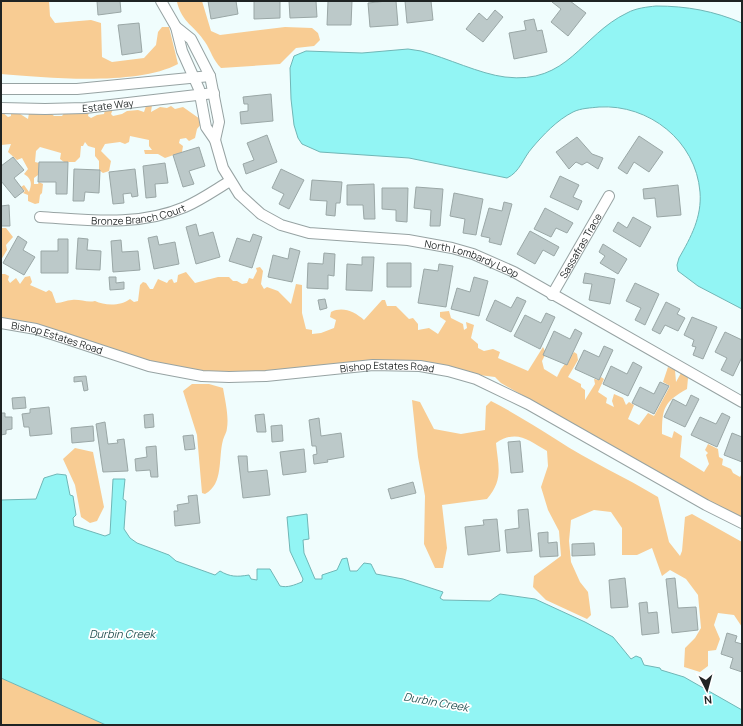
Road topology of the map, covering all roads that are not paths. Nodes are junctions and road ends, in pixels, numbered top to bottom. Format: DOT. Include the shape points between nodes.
graph roads {
  1 [pos="161,1"];
  2 [pos="176,28"];
  3 [pos="195,77"];
  4 [pos="212,85"];
  5 [pos="1,89"];
  6 [pos="200,92"];
  7 [pos="1,108"];
  8 [pos="215,140"];
  9 [pos="230,181"];
  10 [pos="609,196"];
  11 [pos="40,217"];
  12 [pos="552,295"];
  13 [pos="1,323"];
  14 [pos="742,402"];
  15 [pos="742,523"];
  1 -- 2 [label="street"];
  2 -- 3 [label="street, North Lombardy Loop" via="182,51"];
  2 -- 4 [label="street, North Lombardy Loop" via="191,39"];
  3 -- 4 [label="street, Estate Way"];
  3 -- 5 [label="street, Estate Way" via="77,89"];
  3 -- 6 [label="street, North Lombardy Loop"];
  4 -- 6 [label="street, Estate Way"];
  4 -- 8 [label="street, North Lombardy Loop" via="219,122"];
  6 -- 7 [label="street, Estate Way" via="85,108"];
  6 -- 8 [label="street, North Lombardy Loop" via="206,126"];
  8 -- 9 [label="street, North Lombardy Loop" via="220,161"];
  9 -- 11 [label="street, Bronze Branch Court" via="184,207 146,218 110,221"];
  9 -- 12 [label="street, North Lombardy Loop" via="250,205 281,225 309,233 408,240 452,248 494,262"];
  10 -- 12 [label="street, Sassafras Trace"];
  12 -- 14 [label="street, North Lombardy Loop"];
  13 -- 15 [label="street, Bishop Estates Road" via="54,335 148,366 202,376 266,376 373,365 420,366 448,371 476,379 528,404"];
}
